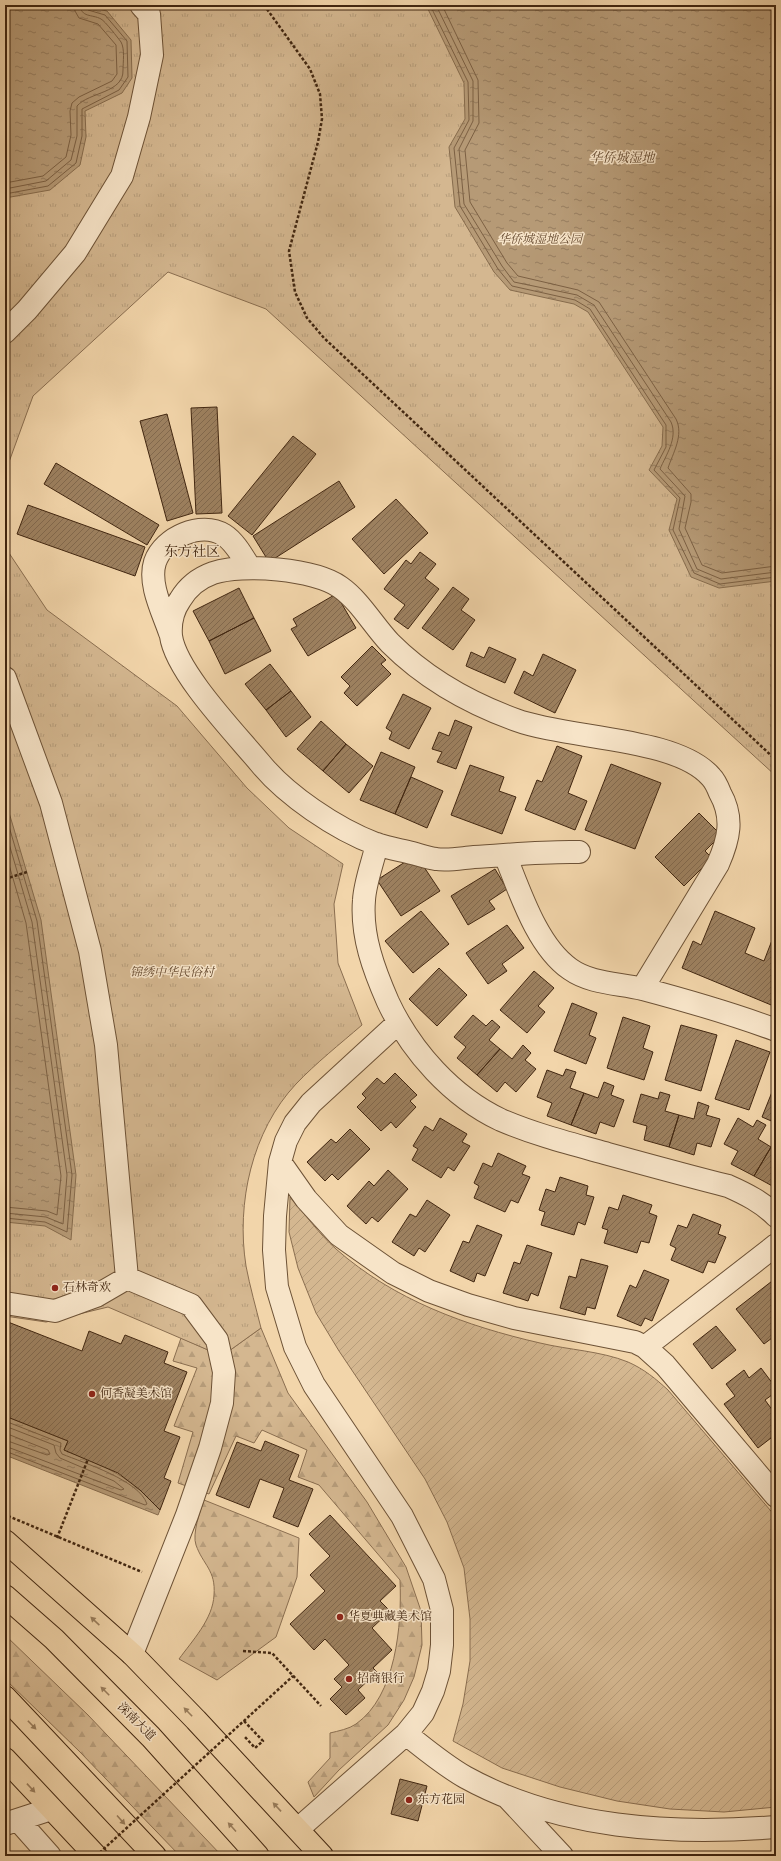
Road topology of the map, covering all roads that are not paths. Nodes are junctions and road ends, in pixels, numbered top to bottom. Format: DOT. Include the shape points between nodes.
graph roads {
  1 [pos="141,5"];
  2 [pos="5,332"];
  3 [pos="250,568"];
  4 [pos="171,636"];
  5 [pos="5,678"];
  6 [pos="377,844"];
  7 [pos="579,852"];
  8 [pos="505,855"];
  9 [pos="642,989"];
  10 [pos="398,1022"];
  11 [pos="776,1030"];
  12 [pos="280,1162"];
  13 [pos="776,1216"];
  14 [pos="776,1246"];
  15 [pos="127,1278"];
  16 [pos="5,1303"];
  17 [pos="645,1346"];
  18 [pos="776,1496"];
  19 [pos="5,1540"];
  20 [pos="5,1596"];
  21 [pos="132,1654"];
  22 [pos="5,1697"];
  23 [pos="406,1734"];
  24 [pos="5,1759"];
  25 [pos="506,1796"];
  26 [pos="51,1809"];
  27 [pos="11,1822"];
  28 [pos="776,1827"];
  29 [pos="298,1829"];
  30 [pos="50,1856"];
  31 [pos="96,1856"];
  32 [pos="155,1856"];
  33 [pos="258,1856"];
  34 [pos="322,1856"];
  35 [pos="562,1856"];
  1 -- 2 [label="street" via="149,14 152,55 139,117 122,176 75,253"];
  3 -- 4 [label="street" via="229,569 211,574 195,583 184,593 177,605 172,619"];
  3 -- 4 [label="street" via="232,541 223,534 200,530 185,533 172,540 155,562 154,574 155,588"];
  3 -- 9 [label="street" via="299,572 339,586 391,644 413,664 437,682 491,711 562,733 670,752 692,762 711,777 724,800 730,820 728,843 718,864"];
  4 -- 6 [label="street" via="184,668 266,771 308,806 348,832"];
  5 -- 15 [label="street" via="51,803 90,951 106,1045"];
  6 -- 8 [label="street" via="438,860"];
  6 -- 10 [label="street" via="364,900 365,938 378,978"];
  7 -- 8 [label="street" via="552,851"];
  8 -- 9 [label="street" via="535,924 558,958 571,970 584,977"];
  9 -- 11 [label="street"];
  10 -- 12 [label="street" via="311,1103 295,1123"];
  10 -- 13 [label="street" via="421,1056 447,1083 474,1104 500,1119 563,1142 728,1186 749,1195"];
  12 -- 17 [label="street" via="306,1199 339,1235 392,1273 468,1305 514,1318 620,1338"];
  12 -- 23 [label="street" via="274,1216 274,1250 277,1287 295,1347 314,1385 402,1516 434,1579 442,1610 439,1671 423,1713"];
  14 -- 17 [label="street"];
  15 -- 16 [label="street" via="96,1296 55,1311"];
  15 -- 21 [label="street" via="191,1305 217,1340 224,1372 222,1403 210,1448 187,1515"];
  17 -- 18 [label="street" via="665,1365"];
  21 -- 19 [label="main road, one-way"];
  33 -- 20 [label="main road, 深南大道, one-way" via="151,1737 54,1639"];
  29 -- 21 [label="main road, one-way"];
  22 -- 32 [label="main road, one-way"];
  23 -- 25 [label="street" via="465,1777"];
  23 -- 29 [label="street"];
  24 -- 26 [label="main road, one-way"];
  25 -- 28 [label="street" via="585,1819 633,1826 681,1831 730,1831"];
  25 -- 35 [label="street"];
  26 -- 27 [label="street"];
  26 -- 31 [label="main road"];
  27 -- 30 [label="street"];
  29 -- 34 [label="main road"];
}
